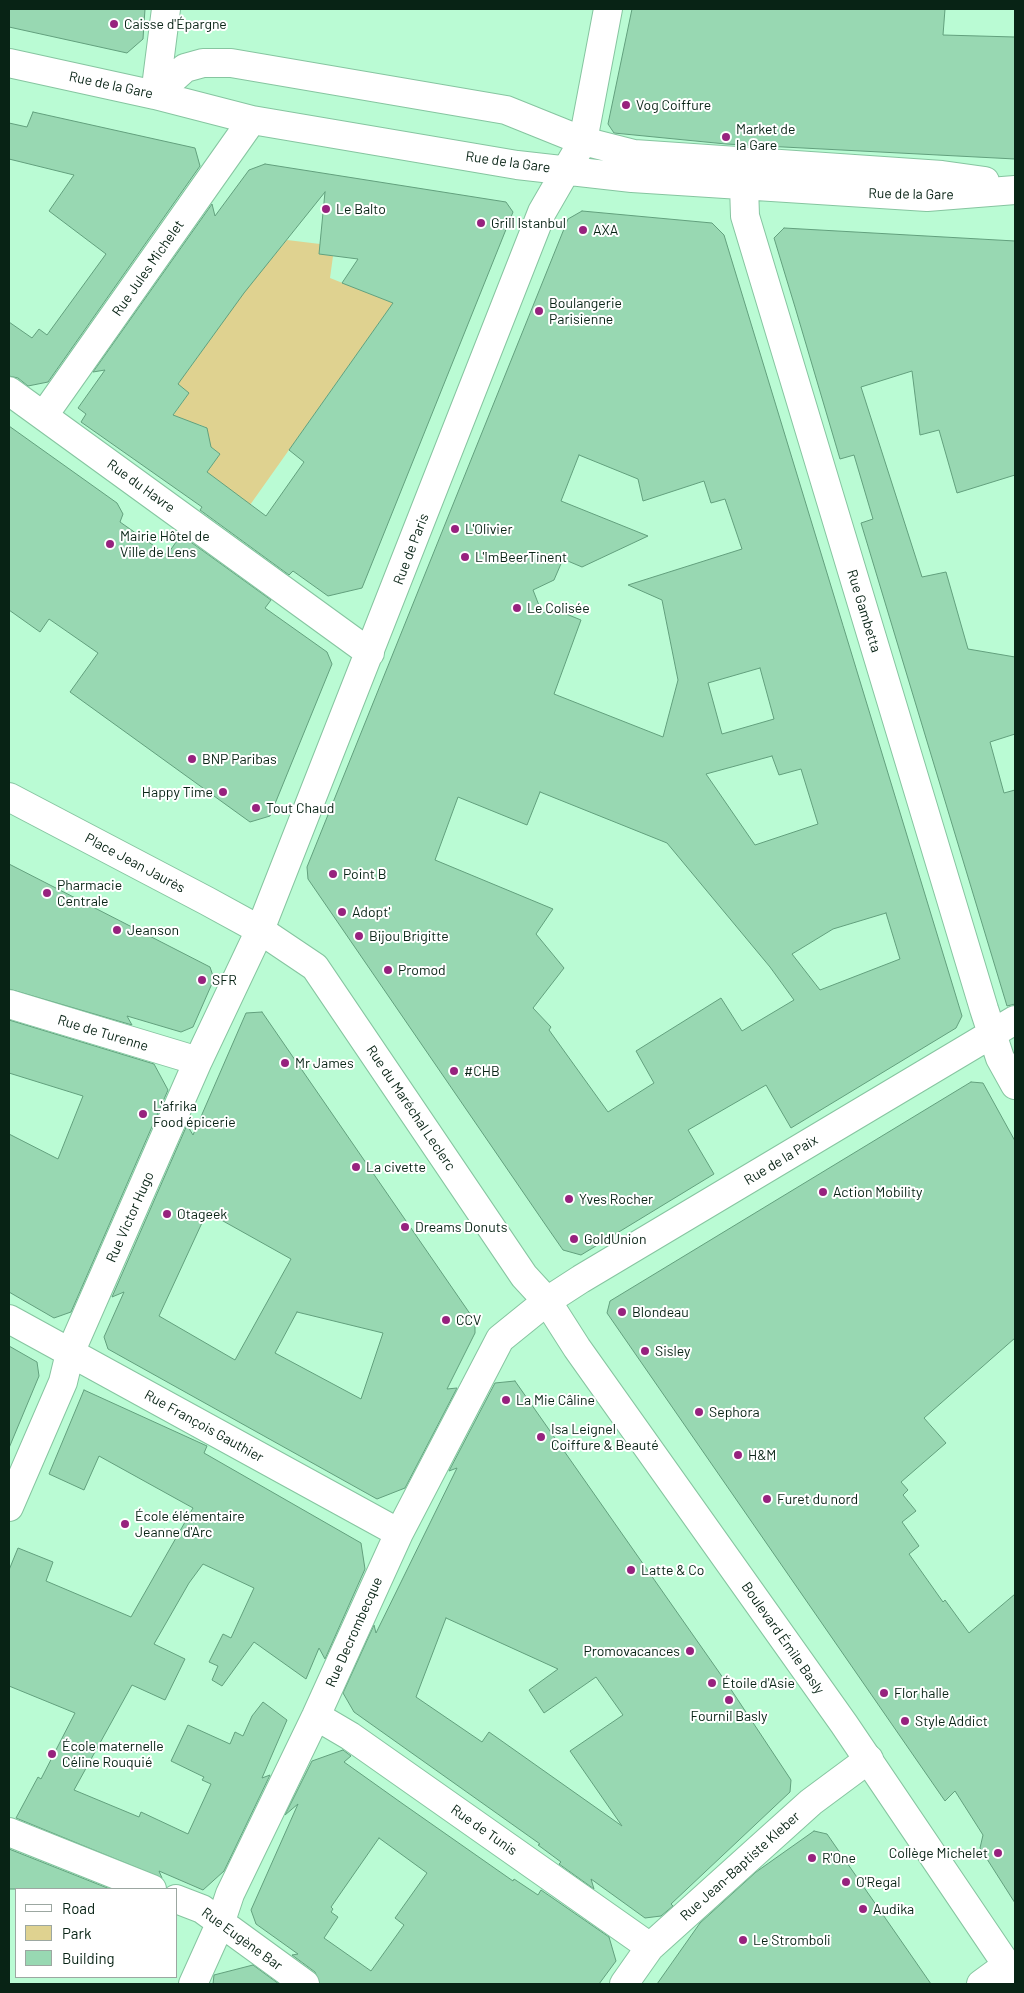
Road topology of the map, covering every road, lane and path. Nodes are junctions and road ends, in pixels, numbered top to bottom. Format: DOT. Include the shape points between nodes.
graph roads {
  1 [pos="166,9"];
  2 [pos="608,9"];
  3 [pos="9,63"];
  4 [pos="155,95"];
  5 [pos="252,120"];
  6 [pos="545,127"];
  7 [pos="583,140"];
  8 [pos="566,170"];
  9 [pos="744,186"];
  10 [pos="1015,186"];
  11 [pos="1015,190"];
  12 [pos="9,391"];
  13 [pos="44,415"];
  14 [pos="370,652"];
  15 [pos="9,797"];
  16 [pos="260,930"];
  17 [pos="9,1004"];
  18 [pos="1015,1020"];
  19 [pos="992,1034"];
  20 [pos="198,1061"];
  21 [pos="1015,1085"];
  22 [pos="547,1301"];
  23 [pos="9,1319"];
  24 [pos="70,1354"];
  25 [pos="9,1507"];
  26 [pos="399,1533"];
  27 [pos="316,1716"];
  28 [pos="869,1759"];
  29 [pos="9,1832"];
  30 [pos="149,1888"];
  31 [pos="178,1900"];
  32 [pos="220,1924"];
  33 [pos="650,1947"];
  34 [pos="1011,1971"];
  35 [pos="193,1984"];
  36 [pos="305,1984"];
  37 [pos="624,1984"];
  38 [pos="981,1984"];
  1 -- 4 [label="street"];
  2 -- 7 [label="street, Rue de Paris"];
  3 -- 4 [label="street, Rue de la Gare"];
  4 -- 5 [label="street, Rue de la Gare"];
  4 -- 6 [label="street" via="185,68 203,63 231,64 506,110"];
  5 -- 8 [label="street, Rue de la Gare" via="510,164"];
  5 -- 13 [label="street, Rue Jules Michelet"];
  6 -- 7 [label="street"];
  6 -- 8 [label="street"];
  7 -- 8 [label="street, Rue de Paris"];
  7 -- 10 [label="street" via="634,154 942,175"];
  8 -- 9 [label="street, Rue de la Gare"];
  8 -- 14 [label="street, Rue de Paris" via="542,212"];
  9 -- 11 [label="street, Rue de la Gare" via="927,197"];
  9 -- 19 [label="street, Rue Gambetta" via="745,216"];
  12 -- 13 [label="street, Rue du Havre"];
  13 -- 14 [label="street, Rue du Havre"];
  14 -- 16 [label="street, Rue de Paris"];
  15 -- 16 [label="street, Place Jean Jaurès"];
  16 -- 20 [label="street, Rue Victor Hugo"];
  16 -- 22 [label="street, Rue du Maréchal Leclerc" via="315,967 524,1276"];
  17 -- 20 [label="street, Rue de Turenne"];
  18 -- 19 [label="street, Rue de la Paix"];
  19 -- 21 [label="street, Rue Gambetta" via="1000,1058"];
  19 -- 22 [label="street, Rue de la Paix"];
  20 -- 24 [label="street, Rue Victor Hugo"];
  22 -- 26 [label="street, Rue Decrombecque" via="500,1339"];
  22 -- 28 [label="street, Boulevard Émile Basly"];
  23 -- 24 [label="street, Rue François Gauthier"];
  24 -- 25 [label="street, Rue Victor Hugo" via="63,1382"];
  24 -- 26 [label="street, Rue François Gauthier"];
  26 -- 27 [label="street, Rue Decrombecque"];
  27 -- 32 [label="street, Rue Decrombecque" via="230,1894"];
  27 -- 33 [label="street, Rue de Tunis" via="350,1736"];
  28 -- 33 [label="street, Rue Jean-Baptiste Kleber" via="811,1802"];
  28 -- 34 [label="street, Boulevard Émile Basly"];
  29 -- 30 [label="street"];
  31 -- 32 [label="street, Rue Eugène Bar" via="202,1909"];
  32 -- 35 [label="street, Rue Decrombecque"];
  32 -- 36 [label="street, Rue Eugène Bar"];
  33 -- 37 [label="street, Rue Jean-Baptiste Kleber"];
  34 -- 38 [label="street"];
}
